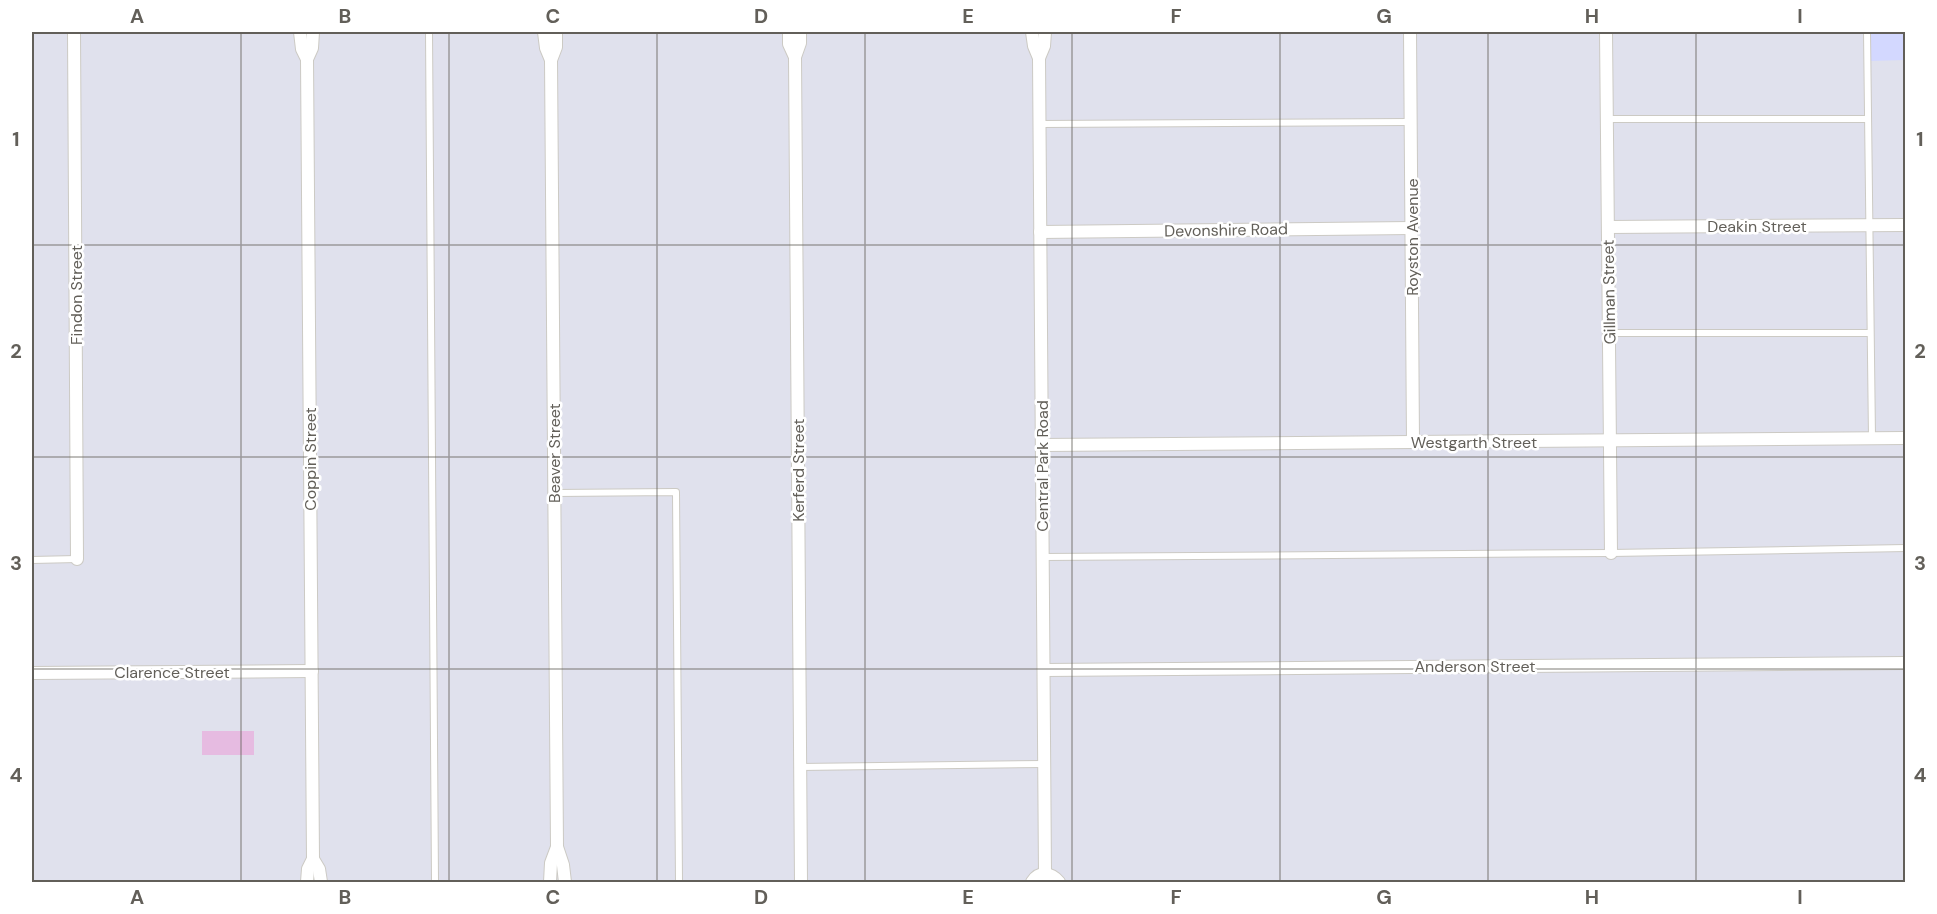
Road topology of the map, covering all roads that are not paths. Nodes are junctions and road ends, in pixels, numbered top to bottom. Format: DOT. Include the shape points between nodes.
graph roads {
  1 [pos="74,32"];
  2 [pos="300,32"];
  3 [pos="313,32"];
  4 [pos="429,32"];
  5 [pos="544,32"];
  6 [pos="556,32"];
  7 [pos="789,32"];
  8 [pos="800,32"];
  9 [pos="1032,32"];
  10 [pos="1045,32"];
  11 [pos="1410,32"];
  12 [pos="1606,32"];
  13 [pos="1867,32"];
  14 [pos="795,57"];
  15 [pos="1039,58"];
  16 [pos="307,59"];
  17 [pos="551,60"];
  18 [pos="1868,119"];
  19 [pos="1607,120"];
  20 [pos="1411,122"];
  21 [pos="1039,124"];
  22 [pos="1869,225"];
  23 [pos="1905,225"];
  24 [pos="1608,227"];
  25 [pos="1412,228"];
  26 [pos="1040,232"];
  27 [pos="1609,333"];
  28 [pos="1870,333"];
  29 [pos="1872,438"];
  30 [pos="1905,438"];
  31 [pos="1610,440"];
  32 [pos="1413,442"];
  33 [pos="1042,445"];
  34 [pos="554,493"];
  35 [pos="1905,548"];
  36 [pos="1611,553"];
  37 [pos="1043,557"];
  38 [pos="77,559"];
  39 [pos="32,560"];
  40 [pos="1905,663"];
  41 [pos="1044,670"];
  42 [pos="312,671"];
  43 [pos="32,673"];
  44 [pos="1044,764"];
  45 [pos="800,767"];
  46 [pos="557,847"];
  47 [pos="313,859"];
  48 [pos="1045,874"];
  49 [pos="308,882"];
  50 [pos="321,882"];
  51 [pos="435,882"];
  52 [pos="550,882"];
  53 [pos="564,882"];
  54 [pos="679,882"];
  55 [pos="801,882"];
  56 [pos="1032,882"];
  57 [pos="1059,882"];
  1 -- 38 [label="street, Findon Street"];
  2 -- 16 [label="street, Coppin Street"];
  3 -- 16 [label="street, Coppin Street"];
  4 -- 51 [label="lane"];
  5 -- 17 [label="street, Beaver Street"];
  6 -- 17 [label="street, Beaver Street"];
  7 -- 14 [label="street, Kerferd Street"];
  8 -- 14 [label="street, Kerferd Street"];
  9 -- 15 [label="street, Central Park Road"];
  10 -- 15 [label="street, Central Park Road"];
  11 -- 20 [label="street, Royston Avenue"];
  12 -- 19 [label="street, Gillman Street"];
  13 -- 18 [label="lane"];
  14 -- 45 [label="street, Kerferd Street"];
  15 -- 21 [label="street, Central Park Road"];
  16 -- 42 [label="street, Coppin Street"];
  17 -- 34 [label="street, Beaver Street"];
  18 -- 19 [label="lane"];
  18 -- 22 [label="lane"];
  19 -- 24 [label="street, Gillman Street"];
  20 -- 21 [label="lane"];
  20 -- 25 [label="street, Royston Avenue"];
  21 -- 26 [label="street, Central Park Road"];
  22 -- 23 [label="street, Deakin Street"];
  22 -- 24 [label="street, Deakin Street"];
  22 -- 28 [label="lane"];
  24 -- 27 [label="street, Gillman Street"];
  25 -- 26 [label="street, Devonshire Road"];
  25 -- 32 [label="street, Royston Avenue"];
  26 -- 33 [label="street, Central Park Road"];
  27 -- 28 [label="lane"];
  27 -- 31 [label="street, Gillman Street"];
  28 -- 29 [label="lane"];
  29 -- 30 [label="street, Westgarth Street"];
  29 -- 31 [label="street, Westgarth Street"];
  31 -- 32 [label="street, Westgarth Street"];
  31 -- 36 [label="street, Gillman Street"];
  32 -- 33 [label="street, Westgarth Street"];
  33 -- 37 [label="street, Central Park Road"];
  34 -- 46 [label="street, Beaver Street"];
  34 -- 54 [label="lane" via="676,492"];
  35 -- 36 [label="lane"];
  36 -- 37 [label="lane"];
  37 -- 41 [label="street, Central Park Road"];
  38 -- 39 [label="lane"];
  40 -- 41 [label="street, Anderson Street"];
  41 -- 44 [label="street, Central Park Road"];
  42 -- 43 [label="street, Clarence Street"];
  42 -- 47 [label="street, Coppin Street"];
  44 -- 45 [label="lane"];
  44 -- 48 [label="street, Central Park Road"];
  45 -- 55 [label="street, Kerferd Street"];
  46 -- 52 [label="street, Beaver Street"];
  46 -- 53 [label="street, Beaver Street"];
  47 -- 49 [label="street, Coppin Street"];
  47 -- 50 [label="street, Coppin Street"];
  48 -- 56 [label="street"];
  48 -- 57 [label="street"];
  49 -- 50 [label="street"];
}
